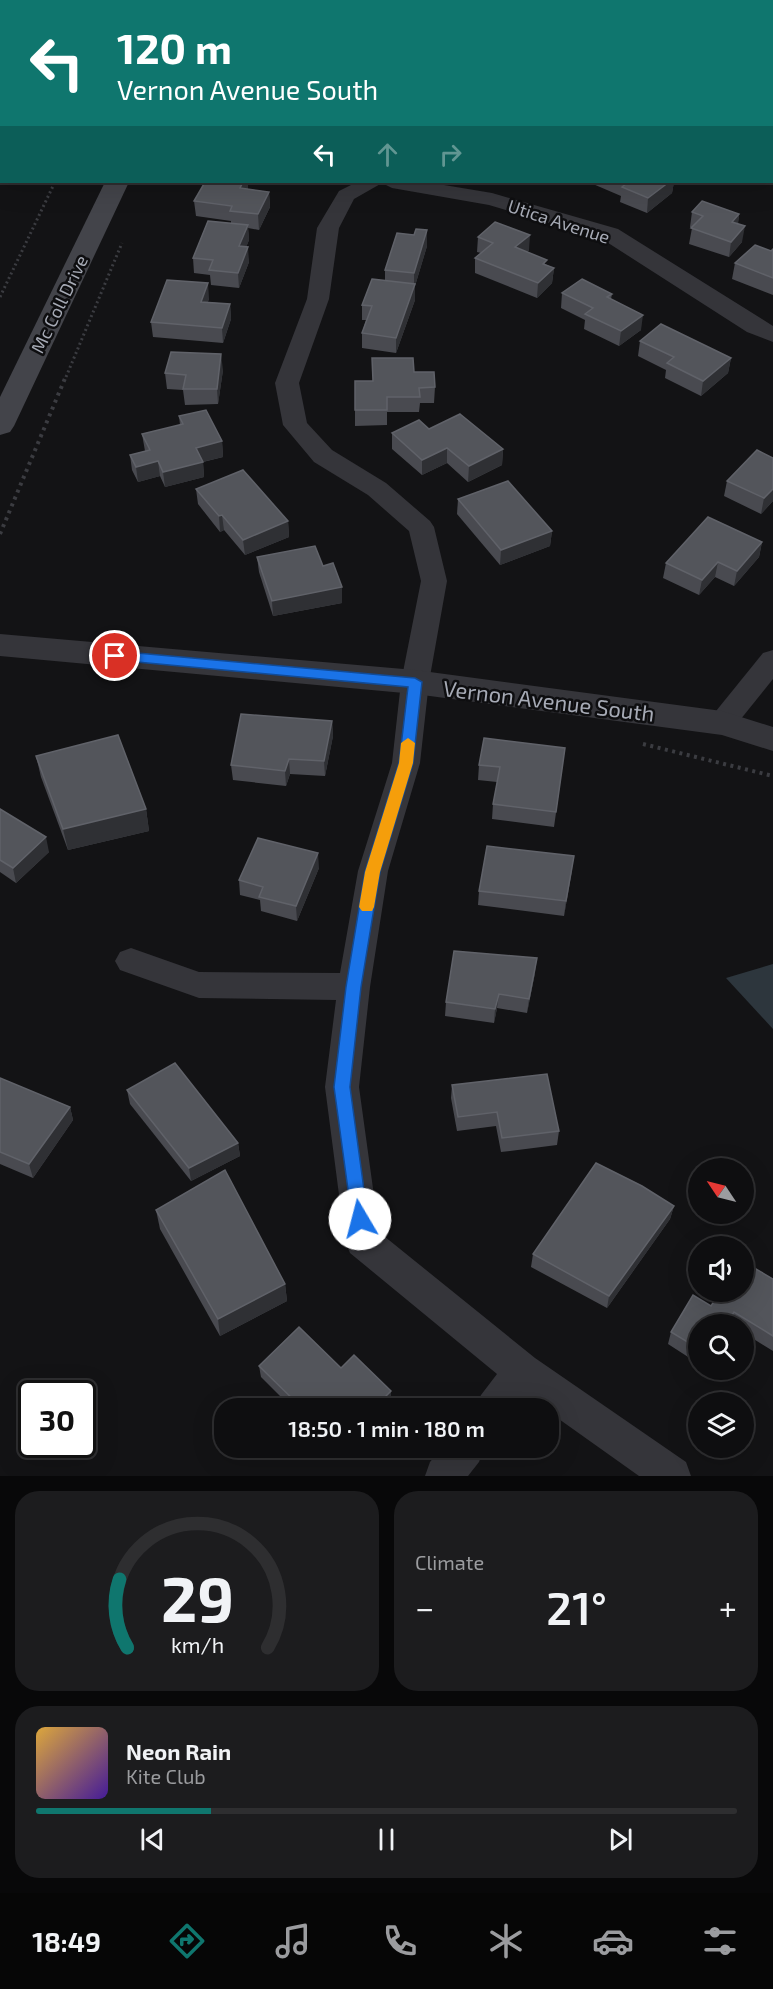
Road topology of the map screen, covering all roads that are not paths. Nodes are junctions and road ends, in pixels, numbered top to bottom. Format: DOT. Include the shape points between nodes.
graph roads {
  1 [pos="117,183"];
  2 [pos="371,183"];
  3 [pos="398,183"];
  4 [pos="773,335"];
  5 [pos="0,426"];
  6 [pos="0,645"];
  7 [pos="773,660"];
  8 [pos="415,682"];
  9 [pos="722,723"];
  10 [pos="773,739"];
  11 [pos="131,961"];
  12 [pos="354,987"];
  13 [pos="522,1371"];
  14 [pos="502,1398"];
  15 [pos="458,1458"];
  16 [pos="444,1476"];
  17 [pos="672,1476"];
  1 -- 5 [label="main road, Mc Coll Drive"];
  2 -- 8 [label="street" via="346,195 328,228 318,299 287,383 295,425 322,456 377,489 421,527 434,581"];
  3 -- 4 [label="street, Utica Avenue" via="492,199 610,234"];
  6 -- 8 [label="street, Vernon Avenue South"];
  7 -- 9 [label="street"];
  8 -- 9 [label="street, Vernon Avenue South"];
  8 -- 12 [label="street" via="406,763 373,872"];
  9 -- 10 [label="street, Vernon Avenue South"];
  11 -- 12 [label="street" via="199,985"];
  12 -- 13 [label="street" via="342,1087 363,1241"];
  13 -- 14 [label="street"];
  13 -- 17 [label="street"];
  15 -- 16 [label="street"];
}
